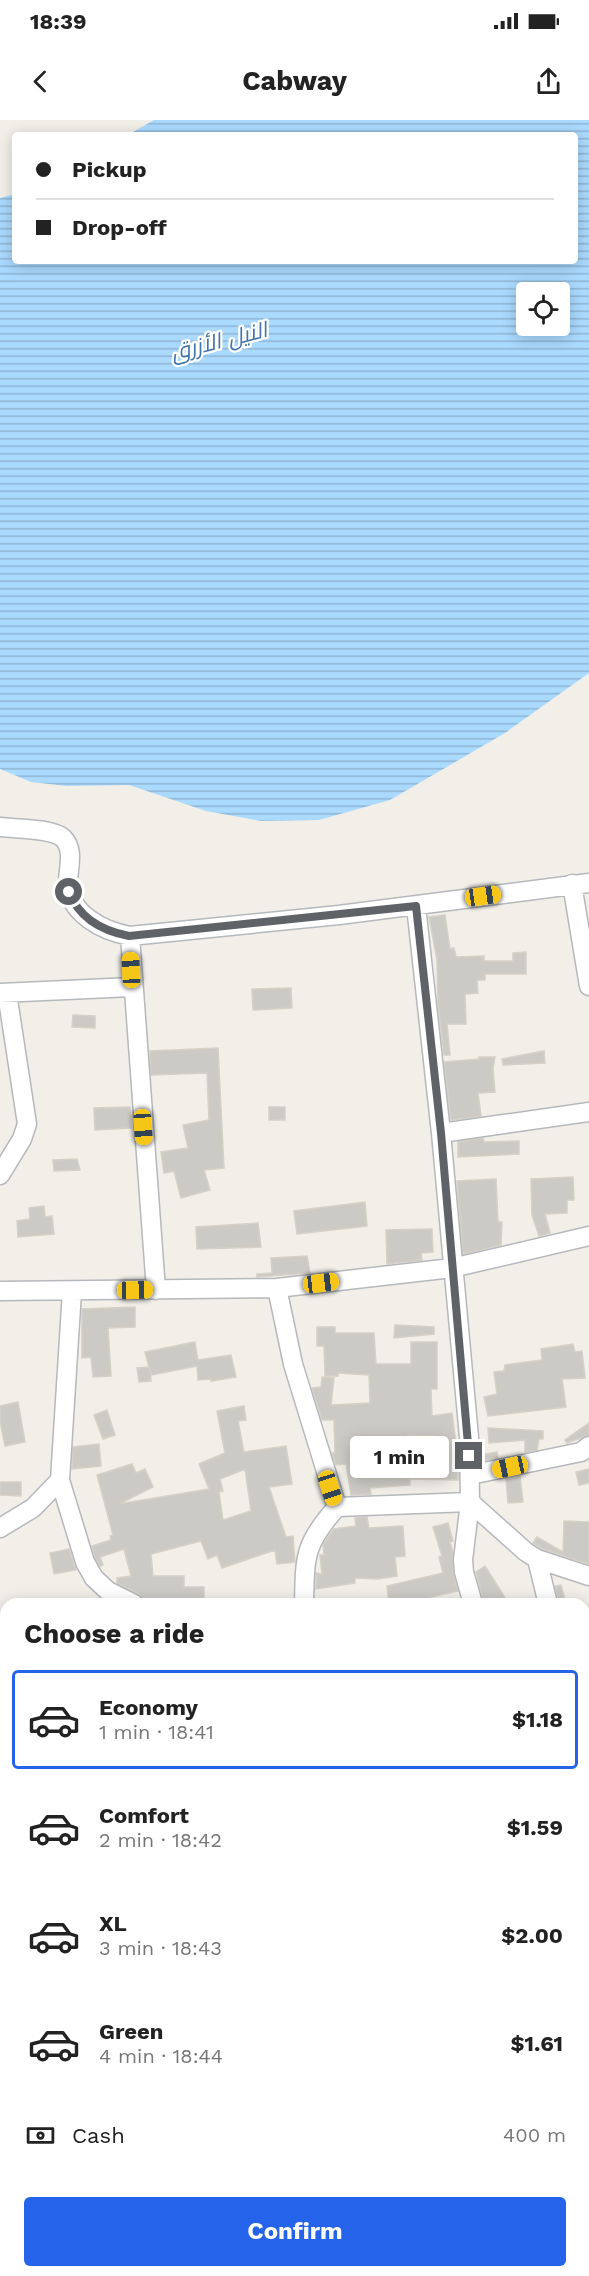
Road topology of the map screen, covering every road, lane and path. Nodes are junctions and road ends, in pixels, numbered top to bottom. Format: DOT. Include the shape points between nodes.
graph roads {
  1 [pos="0,827"];
  2 [pos="580,884"];
  3 [pos="416,906"];
  4 [pos="129,936"];
  5 [pos="589,986"];
  6 [pos="132,987"];
  7 [pos="3,993"];
  8 [pos="589,1112"];
  9 [pos="441,1133"];
  10 [pos="0,1175"];
  11 [pos="589,1236"];
  12 [pos="452,1268"];
  13 [pos="277,1288"];
  14 [pos="156,1290"];
  15 [pos="72,1291"];
  16 [pos="0,1292"];
  17 [pos="589,1446"];
  18 [pos="470,1475"];
  19 [pos="60,1480"];
  20 [pos="470,1502"];
  21 [pos="337,1507"];
  22 [pos="0,1528"];
  23 [pos="537,1558"];
  24 [pos="589,1576"];
  25 [pos="122,1598"];
  26 [pos="304,1598"];
  27 [pos="471,1598"];
  28 [pos="547,1598"];
  1 -- 4 [label="street" via="62,837 69,846 68,883 73,902 97,926"];
  2 -- 3 [label="street"];
  2 -- 5 [label="street"];
  3 -- 4 [label="street"];
  3 -- 9 [label="street"];
  4 -- 6 [label="street"];
  6 -- 7 [label="street"];
  6 -- 14 [label="street"];
  7 -- 10 [label="street" via="27,1124"];
  8 -- 9 [label="street"];
  9 -- 12 [label="street"];
  11 -- 12 [label="street"];
  12 -- 13 [label="street"];
  12 -- 18 [label="street"];
  13 -- 14 [label="street"];
  13 -- 21 [label="street" via="297,1375"];
  14 -- 15 [label="street"];
  15 -- 16 [label="street"];
  15 -- 19 [label="street"];
  17 -- 18 [label="street" via="581,1452"];
  18 -- 20 [label="street"];
  19 -- 22 [label="street" via="33,1508"];
  19 -- 25 [label="street" via="94,1578"];
  20 -- 21 [label="street"];
  20 -- 23 [label="street"];
  20 -- 27 [label="street" via="463,1560"];
  21 -- 26 [label="street" via="317,1531 307,1551"];
  23 -- 24 [label="street"];
  23 -- 28 [label="street"];
}
